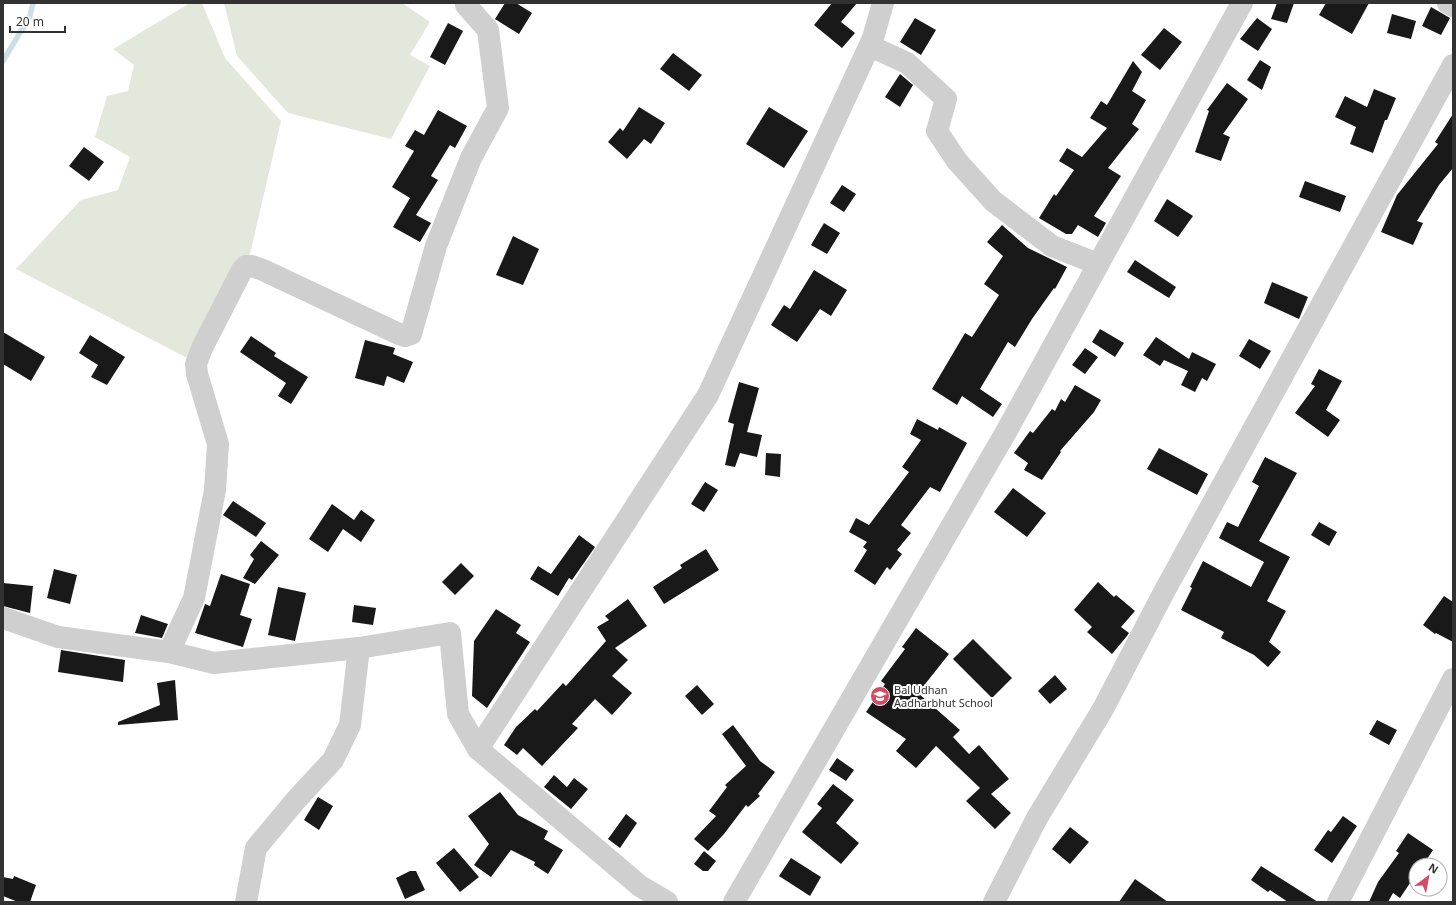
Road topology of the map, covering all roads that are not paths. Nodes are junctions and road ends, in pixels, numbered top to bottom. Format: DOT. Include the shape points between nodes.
graph roads {
  1 [pos="468,3"];
  2 [pos="883,3"];
  3 [pos="1242,3"];
  4 [pos="1448,3"];
  5 [pos="1453,6"];
  6 [pos="870,46"];
  7 [pos="1453,65"];
  8 [pos="1098,264"];
  9 [pos="3,618"];
  10 [pos="359,648"];
  11 [pos="169,652"];
  12 [pos="1453,679"];
  13 [pos="478,749"];
  14 [pos="246,902"];
  15 [pos="667,902"];
  16 [pos="734,902"];
  17 [pos="994,902"];
  18 [pos="1338,902"];
  1 -- 11 [label="street" via="466,6 488,30 498,108 471,158 436,246 412,334 399,334 258,268 246,266 202,348 196,364 218,444 215,490 194,598"];
  2 -- 6 [label="street"];
  3 -- 8 [label="street"];
  4 -- 5 [label="street"];
  6 -- 8 [label="street" via="907,64 946,99 937,131 956,161 993,201 1052,246"];
  6 -- 13 [label="street" via="708,395"];
  7 -- 17 [label="street" via="1164,592 1103,709 1037,818"];
  8 -- 16 [label="street" via="1006,432"];
  9 -- 11 [label="street" via="58,637"];
  10 -- 11 [label="street" via="214,663"];
  10 -- 13 [label="street" via="450,633 458,714"];
  10 -- 14 [label="street" via="350,725 333,760 256,848"];
  12 -- 18 [label="street"];
  13 -- 15 [label="street" via="640,886"];
}
